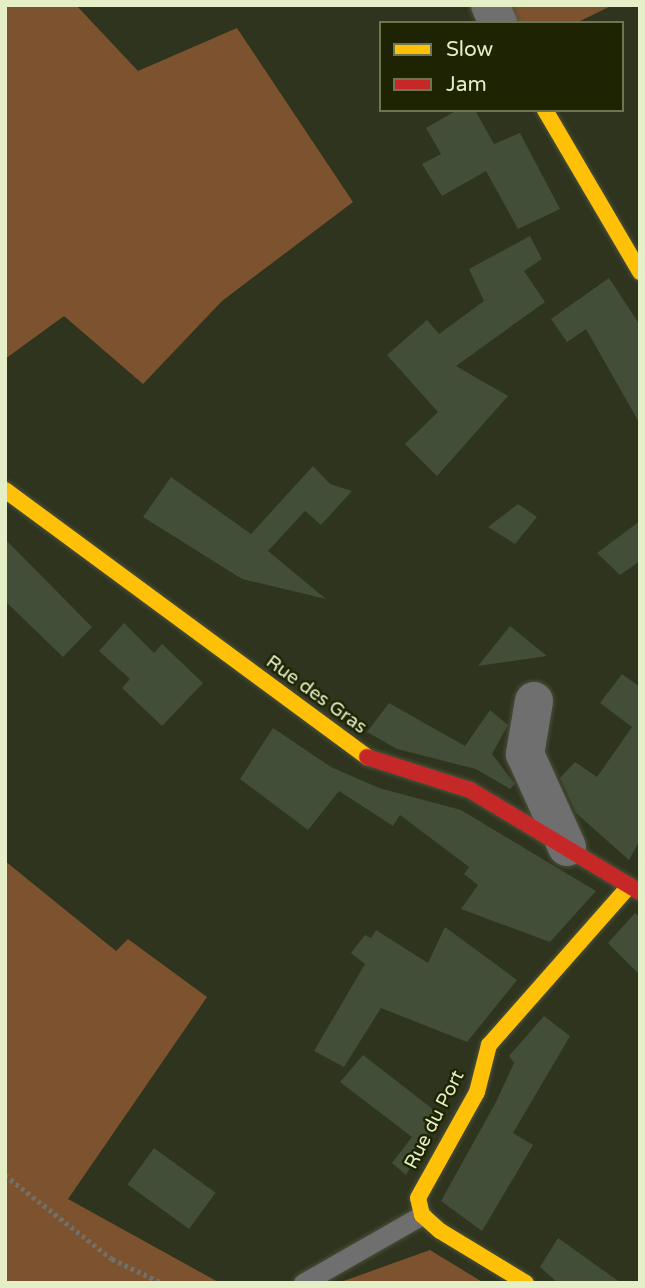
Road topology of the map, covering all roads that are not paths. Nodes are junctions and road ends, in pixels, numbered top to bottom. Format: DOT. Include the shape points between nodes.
graph roads {
  1 [pos="490,5"];
  2 [pos="497,21"];
  3 [pos="546,112"];
  4 [pos="640,272"];
  5 [pos="5,490"];
  6 [pos="534,701"];
  7 [pos="567,847"];
  8 [pos="635,889"];
  9 [pos="422,1215"];
  10 [pos="303,1283"];
  11 [pos="526,1283"];
  1 -- 2 [label="street"];
  3 -- 4 [label="street"];
  5 -- 7 [label="street, Rue des Gras" via="336,740 389,769 470,790"];
  6 -- 7 [label="street" via="525,754"];
  7 -- 8 [label="street, Rue des Gras"];
  8 -- 9 [label="street, Rue du Port" via="489,1045 477,1091 418,1198"];
  9 -- 10 [label="lane"];
  9 -- 11 [label="street"];
}
